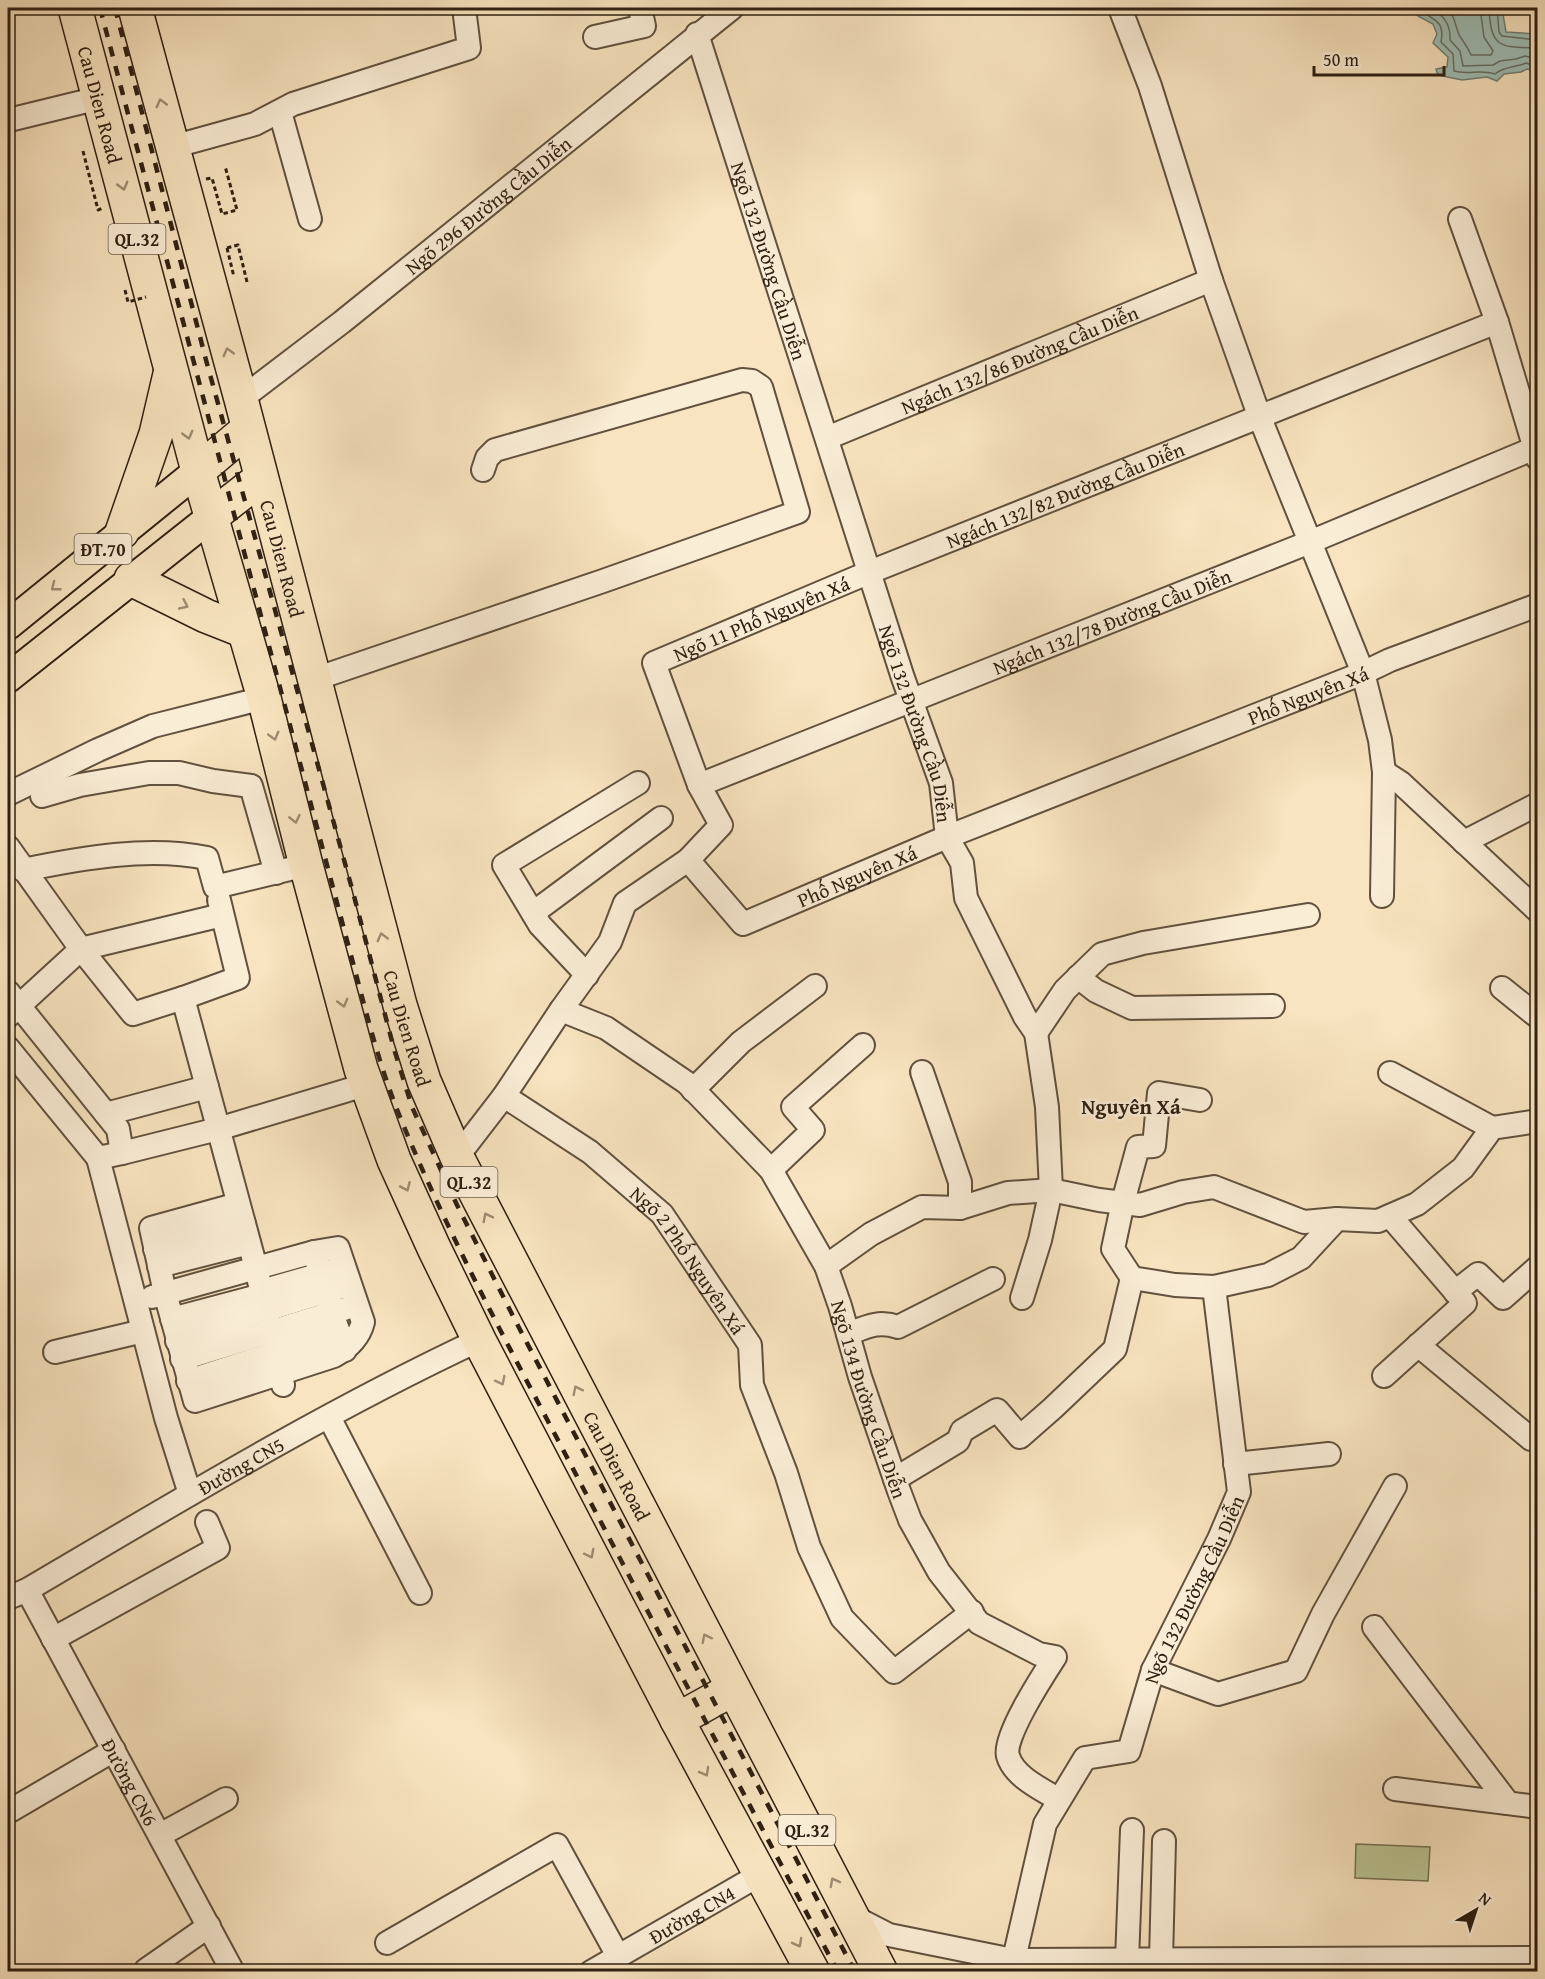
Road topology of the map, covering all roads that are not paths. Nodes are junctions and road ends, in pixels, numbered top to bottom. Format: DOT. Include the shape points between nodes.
graph roads {
  1 [pos="75,8"];
  2 [pos="135,8"];
  3 [pos="464,8"];
  4 [pos="640,8"];
  5 [pos="1120,8"];
  6 [pos="714,17"];
  7 [pos="595,38"];
  8 [pos="99,98"];
  9 [pos="280,112"];
  10 [pos="13,119"];
  11 [pos="172,147"];
  12 [pos="310,219"];
  13 [pos="1460,219"];
  14 [pos="1211,280"];
  15 [pos="1497,322"];
  16 [pos="171,370"];
  17 [pos="244,414"];
  18 [pos="1260,417"];
  19 [pos="827,438"];
  20 [pos="1536,453"];
  21 [pos="483,470"];
  22 [pos="198,471"];
  23 [pos="261,478"];
  24 [pos="211,517"];
  25 [pos="122,532"];
  26 [pos="1311,542"];
  27 [pos="870,572"];
  28 [pos="131,579"];
  29 [pos="1538,605"];
  30 [pos="8,625"];
  31 [pos="244,631"];
  32 [pos="1363,673"];
  33 [pos="8,678"];
  34 [pos="315,679"];
  35 [pos="264,698"];
  36 [pos="912,699"];
  37 [pos="1384,772"];
  38 [pos="638,783"];
  39 [pos="699,785"];
  40 [pos="8,794"];
  41 [pos="42,796"];
  42 [pos="1538,804"];
  43 [pos="661,818"];
  44 [pos="947,837"];
  45 [pos="1464,842"];
  46 [pos="8,847"];
  47 [pos="688,860"];
  48 [pos="291,869"];
  49 [pos="23,870"];
  50 [pos="216,887"];
  51 [pos="1382,896"];
  52 [pos="1538,911"];
  53 [pos="532,913"];
  54 [pos="222,915"];
  55 [pos="1308,915"];
  56 [pos="81,949"];
  57 [pos="587,975"];
  58 [pos="1078,977"];
  59 [pos="815,986"];
  60 [pos="1502,988"];
  61 [pos="183,998"];
  62 [pos="11,1004"];
  63 [pos="1273,1006"];
  64 [pos="561,1010"];
  65 [pos="1538,1017"];
  66 [pos="1036,1033"];
  67 [pos="863,1045"];
  68 [pos="8,1048"];
  69 [pos="922,1072"];
  70 [pos="1390,1073"];
  71 [pos="368,1084"];
  72 [pos="207,1087"];
  73 [pos="693,1090"];
  74 [pos="504,1096"];
  75 [pos="1200,1101"];
  76 [pos="106,1114"];
  77 [pos="1538,1121"];
  78 [pos="1492,1128"];
  79 [pos="218,1129"];
  80 [pos="122,1153"];
  81 [pos="99,1158"];
  82 [pos="457,1158"];
  83 [pos="771,1170"];
  84 [pos="1051,1190"];
  85 [pos="1123,1203"];
  86 [pos="960,1208"];
  87 [pos="1390,1216"];
  88 [pos="1337,1220"];
  89 [pos="244,1223"];
  90 [pos="314,1252"];
  91 [pos="157,1258"];
  92 [pos="826,1266"];
  93 [pos="256,1268"];
  94 [pos="1538,1268"];
  95 [pos="1132,1278"];
  96 [pos="993,1279"];
  97 [pos="350,1285"];
  98 [pos="1214,1287"];
  99 [pos="165,1293"];
  100 [pos="1022,1298"];
  101 [pos="1460,1298"];
  102 [pos="136,1301"];
  103 [pos="332,1312"];
  104 [pos="143,1331"];
  105 [pos="271,1334"];
  106 [pos="848,1334"];
  107 [pos="177,1340"];
  108 [pos="479,1340"];
  109 [pos="1418,1345"];
  110 [pos="55,1352"];
  111 [pos="1384,1376"];
  112 [pos="329,1417"];
  113 [pos="1531,1439"];
  114 [pos="1329,1454"];
  115 [pos="1235,1464"];
  116 [pos="894,1479"];
  117 [pos="1395,1486"];
  118 [pos="190,1494"];
  119 [pos="207,1522"];
  120 [pos="420,1593"];
  121 [pos="17,1594"];
  122 [pos="972,1612"];
  123 [pos="1374,1627"];
  124 [pos="53,1639"];
  125 [pos="1153,1670"];
  126 [pos="733,1689"];
  127 [pos="676,1720"];
  128 [pos="114,1750"];
  129 [pos="1395,1789"];
  130 [pos="226,1798"];
  131 [pos="1059,1800"];
  132 [pos="1508,1803"];
  133 [pos="1538,1807"];
  134 [pos="8,1812"];
  135 [pos="1132,1830"];
  136 [pos="160,1835"];
  137 [pos="1164,1841"];
  138 [pos="761,1874"];
  139 [pos="852,1916"];
  140 [pos="209,1926"];
  141 [pos="387,1943"];
  142 [pos="618,1956"];
  143 [pos="1538,1958"];
  144 [pos="1127,1960"];
  145 [pos="1161,1960"];
  146 [pos="1012,1966"];
  147 [pos="1451,1966"];
  148 [pos="146,1970"];
  149 [pos="233,1971"];
  150 [pos="591,1971"];
  151 [pos="813,1971"];
  152 [pos="881,1971"];
  1 -- 8 [label="highway, Cau Dien Road / QL.32"];
  11 -- 2 [label="highway, Cau Dien Road / QL.32, one-way"];
  3 -- 9 [label="street" via="469,48 293,104"];
  4 -- 7 [label="street" via="644,26"];
  5 -- 14 [label="street" via="1150,86"];
  6 -- 17 [label="street, Ngõ 296 Đường Cầu Diễn" via="342,322"];
  6 -- 19 [label="street, Ngõ 132 Đường Cầu Diễn"];
  8 -- 10 [label="street"];
  8 -- 16 [label="highway, Cau Dien Road / QL.32, one-way"];
  9 -- 11 [label="street" via="255,124"];
  9 -- 12 [label="street"];
  17 -- 11 [label="highway, Cau Dien Road / QL.32, one-way"];
  13 -- 15 [label="street"];
  14 -- 18 [label="street"];
  14 -- 19 [label="street, Ngách 132/86 Đường Cầu Diễn"];
  15 -- 18 [label="street, Ngách 132/82 Đường Cầu Diễn"];
  15 -- 20 [label="street"];
  16 -- 22 [label="highway, Cau Dien Road / QL.32, one-way"];
  16 -- 25 [label="highway" via="156,434"];
  17 -- 22 [label="highway, ĐT.70"];
  17 -- 23 [label="highway, Cau Dien Road / QL.32"];
  18 -- 26 [label="street"];
  18 -- 27 [label="street, Ngách 132/82 Đường Cầu Diễn"];
  19 -- 27 [label="street, Ngõ 132 Đường Cầu Diễn"];
  20 -- 26 [label="street, Ngách 132/78 Đường Cầu Diễn"];
  21 -- 34 [label="street" via="495,450 742,380 752,381 761,387 798,512"];
  22 -- 24 [label="highway, Cau Dien Road / QL.32"];
  22 -- 25 [label="main road, ĐT.70"];
  23 -- 24 [label="highway, ĐT.70"];
  23 -- 34 [label="highway, Cau Dien Road / QL.32"];
  24 -- 28 [label="main road, ĐT.70"];
  24 -- 31 [label="highway, Cau Dien Road / QL.32"];
  25 -- 30 [label="main road, ĐT.70, one-way"];
  26 -- 32 [label="street"];
  26 -- 36 [label="street, Ngách 132/78 Đường Cầu Diễn"];
  27 -- 36 [label="street, Ngõ 132 Đường Cầu Diễn"];
  27 -- 39 [label="street, Ngõ 11 Phố Nguyên Xá" via="654,663"];
  28 -- 31 [label="highway, one-way"];
  28 -- 33 [label="main road, ĐT.70"];
  29 -- 32 [label="street, Phố Nguyên Xá"];
  31 -- 35 [label="highway, Cau Dien Road / QL.32"];
  32 -- 37 [label="street"];
  32 -- 44 [label="street, Phố Nguyên Xá"];
  82 -- 34 [label="highway, Cau Dien Road / QL.32, one-way" via="424,1081 400,1005"];
  35 -- 40 [label="street" via="153,726"];
  35 -- 48 [label="highway, Cau Dien Road / QL.32, one-way"];
  36 -- 39 [label="street, Ngách 132/78 Đường Cầu Diễn"];
  36 -- 44 [label="street, Ngõ 132 Đường Cầu Diễn" via="941,783"];
  37 -- 45 [label="street"];
  37 -- 51 [label="street"];
  38 -- 53 [label="street" via="504,865"];
  39 -- 47 [label="street" via="721,825"];
  41 -- 48 [label="street" via="149,773 179,773 251,786"];
  42 -- 45 [label="street"];
  43 -- 53 [label="street"];
  44 -- 47 [label="street, Phố Nguyên Xá" via="743,924"];
  44 -- 66 [label="street, Ngõ 132 Đường Cầu Diễn" via="962,863 966,898"];
  45 -- 52 [label="street"];
  46 -- 49 [label="street"];
  47 -- 57 [label="street" via="625,903 610,942"];
  48 -- 50 [label="street"];
  48 -- 71 [label="highway, Cau Dien Road / QL.32, one-way"];
  49 -- 50 [label="street" via="75,859 191,855 207,858"];
  49 -- 56 [label="street"];
  50 -- 54 [label="street"];
  53 -- 57 [label="street"];
  54 -- 56 [label="street"];
  54 -- 61 [label="street" via="238,978"];
  55 -- 58 [label="street" via="1122,948 1102,954"];
  56 -- 61 [label="street" via="133,1014"];
  56 -- 62 [label="street"];
  57 -- 64 [label="street"];
  58 -- 63 [label="street" via="1096,991 1132,1008"];
  58 -- 66 [label="street"];
  59 -- 73 [label="street" via="741,1042"];
  60 -- 65 [label="street"];
  61 -- 72 [label="street"];
  62 -- 76 [label="street"];
  64 -- 73 [label="street, Ngõ 134 Đường Cầu Diễn" via="606,1028"];
  64 -- 74 [label="street"];
  66 -- 84 [label="street, Ngõ 132 Đường Cầu Diễn" via="1047,1107"];
  67 -- 83 [label="street" via="793,1107 813,1130"];
  68 -- 81 [label="street"];
  69 -- 86 [label="street" via="960,1182"];
  70 -- 78 [label="street"];
  71 -- 79 [label="street"];
  71 -- 108 [label="highway, Cau Dien Road / QL.32, one-way" via="394,1160"];
  72 -- 76 [label="street"];
  72 -- 79 [label="street"];
  73 -- 83 [label="street, Ngõ 134 Đường Cầu Diễn"];
  74 -- 82 [label="street"];
  74 -- 122 [label="street, Ngõ 2 Phố Nguyên Xá" via="590,1152 662,1214 750,1345 752,1385 809,1547 842,1618 894,1672"];
  75 -- 85 [label="street" via="1159,1093 1154,1146 1138,1147"];
  76 -- 80 [label="street" via="118,1129"];
  77 -- 78 [label="street"];
  78 -- 87 [label="street" via="1463,1168 1417,1204"];
  79 -- 80 [label="street"];
  79 -- 89 [label="street"];
  80 -- 81 [label="street"];
  81 -- 102 [label="street"];
  126 -- 82 [label="highway, Cau Dien Road / QL.32, one-way"];
  83 -- 92 [label="street, Ngõ 134 Đường Cầu Diễn"];
  84 -- 85 [label="street"];
  84 -- 86 [label="street" via="1008,1193"];
  84 -- 100 [label="street, Ngõ 132 Đường Cầu Diễn"];
  85 -- 88 [label="street" via="1140,1204 1214,1187 1304,1222"];
  85 -- 95 [label="street" via="1113,1249"];
  86 -- 92 [label="street" via="922,1207 871,1234"];
  87 -- 88 [label="street" via="1378,1221"];
  87 -- 101 [label="street"];
  88 -- 98 [label="street" via="1301,1258 1268,1275"];
  89 -- 91 [label="street"];
  89 -- 91 [label="street" via="151,1228"];
  89 -- 93 [label="street"];
  90 -- 93 [label="street"];
  90 -- 97 [label="street" via="338,1248"];
  90 -- 103 [label="street"];
  91 -- 99 [label="street"];
  92 -- 106 [label="street, Ngõ 134 Đường Cầu Diễn"];
  93 -- 99 [label="street"];
  93 -- 105 [label="street"];
  94 -- 101 [label="street" via="1503,1298 1478,1274"];
  95 -- 98 [label="street"];
  95 -- 116 [label="street" via="1115,1349 1020,1437 997,1410 962,1431 958,1441"];
  96 -- 106 [label="street" via="898,1327 877,1323"];
  97 -- 103 [label="street"];
  97 -- 103 [label="street"];
  97 -- 103 [label="street" via="363,1322 360,1333"];
  98 -- 115 [label="street, Ngõ 132 Đường Cầu Diễn"];
  99 -- 102 [label="street"];
  99 -- 107 [label="street"];
  101 -- 109 [label="street"];
  102 -- 104 [label="street"];
  103 -- 105 [label="street"];
  103 -- 105 [label="street"];
  103 -- 105 [label="street" via="334,1356"];
  104 -- 110 [label="street"];
  104 -- 118 [label="street"];
  105 -- 107 [label="street"];
  105 -- 107 [label="street"];
  105 -- 107 [label="street" via="188,1381"];
  106 -- 116 [label="street, Ngõ 134 Đường Cầu Diễn"];
  108 -- 112 [label="street, Đường CN5" via="402,1376"];
  108 -- 127 [label="highway, Cau Dien Road / QL.32, one-way"];
  109 -- 111 [label="street"];
  109 -- 113 [label="street"];
  112 -- 118 [label="street, Đường CN5"];
  112 -- 120 [label="street"];
  114 -- 115 [label="street"];
  115 -- 125 [label="street, Ngõ 132 Đường Cầu Diễn" via="1239,1492"];
  116 -- 122 [label="street, Ngõ 134 Đường Cầu Diễn" via="910,1520 939,1572"];
  117 -- 125 [label="street" via="1323,1614 1296,1671 1218,1694"];
  118 -- 121 [label="street, Đường CN5"];
  119 -- 124 [label="street" via="218,1548"];
  121 -- 124 [label="street, Đường CN6"];
  122 -- 131 [label="street, Ngõ 134 Đường Cầu Diễn" via="979,1623 1039,1654 1055,1657 1007,1743 1017,1772"];
  123 -- 132 [label="street"];
  124 -- 128 [label="street, Đường CN6"];
  125 -- 131 [label="street, Ngõ 132 Đường Cầu Diễn" via="1129,1751 1085,1758"];
  126 -- 127 [label="highway"];
  139 -- 126 [label="highway, Cau Dien Road / QL.32, one-way"];
  127 -- 138 [label="highway, Cau Dien Road / QL.32, one-way"];
  128 -- 134 [label="street"];
  128 -- 136 [label="street, Đường CN6"];
  129 -- 132 [label="street"];
  130 -- 136 [label="street"];
  131 -- 146 [label="street" via="1045,1824"];
  132 -- 133 [label="street"];
  135 -- 144 [label="street"];
  136 -- 140 [label="street, Đường CN6"];
  137 -- 145 [label="street"];
  138 -- 142 [label="street, Đường CN4"];
  138 -- 151 [label="highway, Cau Dien Road / QL.32, one-way"];
  139 -- 146 [label="street" via="889,1935"];
  139 -- 152 [label="highway, Cau Dien Road / QL.32"];
  140 -- 148 [label="street"];
  140 -- 149 [label="street, Đường CN6"];
  141 -- 142 [label="street" via="557,1845"];
  142 -- 150 [label="street, Đường CN4"];
  143 -- 147 [label="street"];
  144 -- 145 [label="street"];
  144 -- 146 [label="street"];
  145 -- 147 [label="street"];
}
